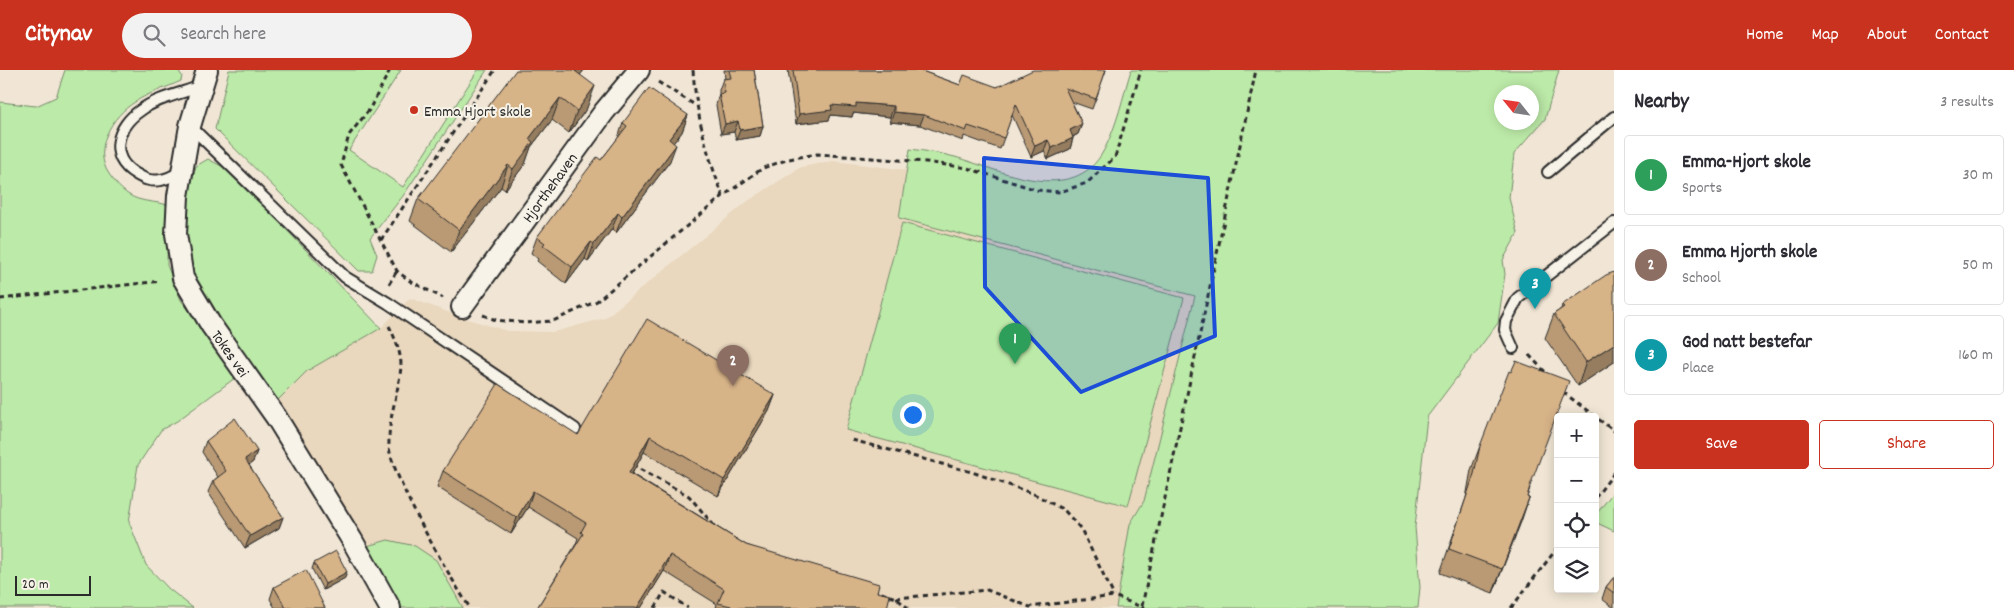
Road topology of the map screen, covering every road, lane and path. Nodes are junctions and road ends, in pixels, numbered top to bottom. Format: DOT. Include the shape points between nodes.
graph roads {
  1 [pos="390,70"];
  2 [pos="495,70"];
  3 [pos="692,70"];
  4 [pos="1141,70"];
  5 [pos="1256,70"];
  6 [pos="647,75"];
  7 [pos="205,78"];
  8 [pos="695,105"];
  9 [pos="1614,117"];
  10 [pos="190,126"];
  11 [pos="182,172"];
  12 [pos="1548,172"];
  13 [pos="723,196"];
  14 [pos="1614,223"];
  15 [pos="381,240"];
  16 [pos="183,278"];
  17 [pos="0,299"];
  18 [pos="380,299"];
  19 [pos="462,307"];
  20 [pos="1513,348"];
  21 [pos="1554,382"];
  22 [pos="1560,388"];
  23 [pos="575,430"];
  24 [pos="1614,431"];
  25 [pos="852,440"];
  26 [pos="623,460"];
  27 [pos="1614,473"];
  28 [pos="1599,493"];
  29 [pos="718,531"];
  30 [pos="1557,548"];
  31 [pos="869,589"];
  32 [pos="1114,596"];
  33 [pos="896,598"];
  34 [pos="1143,607"];
  35 [pos="390,608"];
  36 [pos="470,608"];
  37 [pos="655,608"];
  38 [pos="688,608"];
  39 [pos="908,608"];
  40 [pos="1511,608"];
  1 -- 15 [label="path" via="369,110 349,135 341,165"];
  2 -- 15 [label="path"];
  3 -- 8 [label="path"];
  4 -- 13 [label="path" via="1115,157 1087,183 1060,192 1036,190 967,168 816,154 764,168"];
  5 -- 34 [label="path"];
  6 -- 8 [label="path"];
  6 -- 19 [label="street, Hjorthehaven" via="604,112"];
  7 -- 10 [label="street, Tokes vei"];
  7 -- 11 [label="lane" via="141,110 121,130 118,157 131,171 155,181"];
  8 -- 13 [label="path"];
  9 -- 12 [label="lane"];
  10 -- 11 [label="street, Tokes vei"];
  10 -- 18 [label="lane" via="345,277"];
  11 -- 16 [label="street, Tokes vei" via="176,234"];
  13 -- 19 [label="path" via="597,301 553,321 496,320"];
  14 -- 20 [label="lane" via="1518,298 1505,330"];
  15 -- 19 [label="path" via="397,271 410,282"];
  16 -- 17 [label="path"];
  16 -- 35 [label="street, Tokes vei" via="211,325 276,417"];
  18 -- 23 [label="lane"];
  18 -- 36 [label="path" via="398,345 401,365 388,446 396,473"];
  20 -- 21 [label="path" via="1523,349"];
  22 -- 24 [label="path"];
  25 -- 32 [label="path" via="972,472 1034,494 1064,510 1081,530"];
  26 -- 29 [label="path" via="689,496"];
  27 -- 28 [label="path"];
  30 -- 40 [label="path"];
  31 -- 33 [label="path"];
  32 -- 33 [label="path" via="1030,606 987,590"];
  32 -- 34 [label="path"];
  33 -- 39 [label="path"];
  37 -- 38 [label="path" via="664,592"];
}
